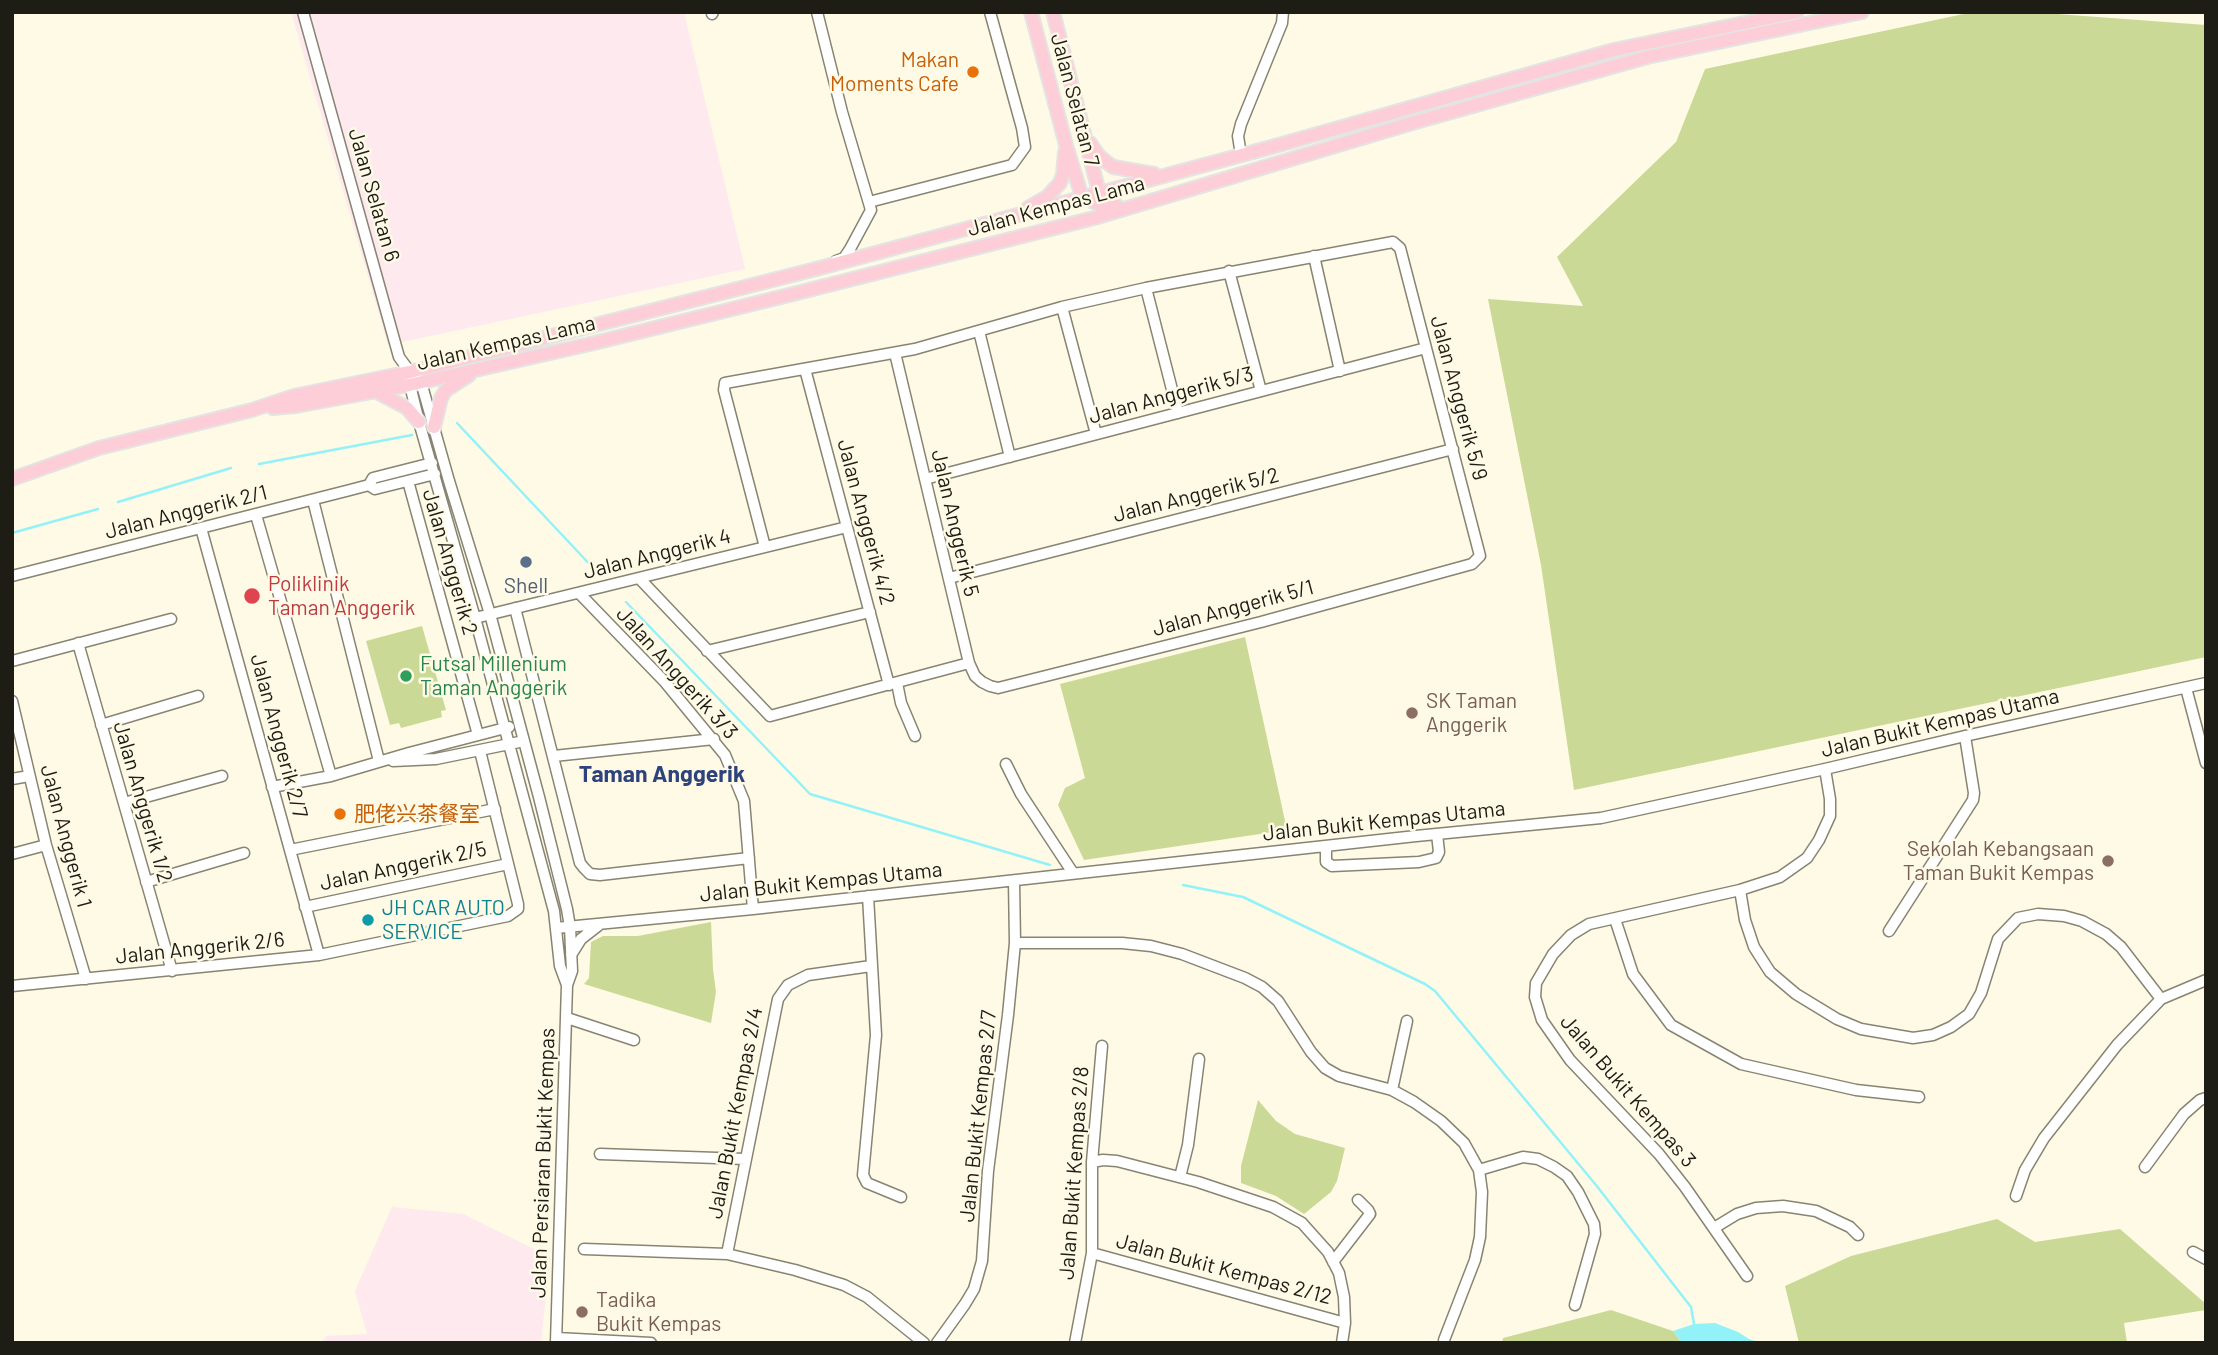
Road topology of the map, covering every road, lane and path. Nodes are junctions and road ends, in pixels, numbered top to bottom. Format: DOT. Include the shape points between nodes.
graph roads {
  1 [pos="303,12"];
  2 [pos="817,12"];
  3 [pos="990,12"];
  4 [pos="1031,12"];
  5 [pos="1053,12"];
  6 [pos="1283,12"];
  7 [pos="1797,12"];
  8 [pos="1863,12"];
  9 [pos="1084,133"];
  10 [pos="1066,145"];
  11 [pos="1241,155"];
  12 [pos="1162,175"];
  13 [pos="1091,197"];
  14 [pos="1166,197"];
  15 [pos="869,202"];
  16 [pos="1013,217"];
  17 [pos="1030,234"];
  18 [pos="1314,256"];
  19 [pos="816,269"];
  20 [pos="1229,271"];
  21 [pos="1146,288"];
  22 [pos="1062,307"];
  23 [pos="978,331"];
  24 [pos="1426,348"];
  25 [pos="895,353"];
  26 [pos="478,369"];
  27 [pos="805,369"];
  28 [pos="1340,371"];
  29 [pos="413,380"];
  30 [pos="375,391"];
  31 [pos="1261,391"];
  32 [pos="252,410"];
  33 [pos="1178,413"];
  34 [pos="418,422"];
  35 [pos="434,427"];
  36 [pos="1096,435"];
  37 [pos="1453,450"];
  38 [pos="1010,457"];
  39 [pos="432,463"];
  40 [pos="435,474"];
  41 [pos="12,479"];
  42 [pos="925,479"];
  43 [pos="408,481"];
  44 [pos="369,485"];
  45 [pos="313,500"];
  46 [pos="256,515"];
  47 [pos="847,527"];
  48 [pos="201,528"];
  49 [pos="765,547"];
  50 [pos="1477,561"];
  51 [pos="12,576"];
  52 [pos="639,578"];
  53 [pos="949,578"];
  54 [pos="579,593"];
  55 [pos="515,608"];
  56 [pos="870,612"];
  57 [pos="490,614"];
  58 [pos="475,618"];
  59 [pos="171,619"];
  60 [pos="78,643"];
  61 [pos="707,650"];
  62 [pos="12,661"];
  63 [pos="969,663"];
  64 [pos="2206,683"];
  65 [pos="893,684"];
  66 [pos="2186,688"];
  67 [pos="198,696"];
  68 [pos="12,701"];
  69 [pos="101,725"];
  70 [pos="519,725"];
  71 [pos="505,728"];
  72 [pos="478,735"];
  73 [pos="915,736"];
  74 [pos="1965,736"];
  75 [pos="714,739"];
  76 [pos="524,741"];
  77 [pos="509,744"];
  78 [pos="480,751"];
  79 [pos="554,756"];
  80 [pos="379,761"];
  81 [pos="2206,763"];
  82 [pos="1006,764"];
  83 [pos="1825,769"];
  84 [pos="29,776"];
  85 [pos="222,776"];
  86 [pos="331,776"];
  87 [pos="12,779"];
  88 [pos="272,788"];
  89 [pos="124,803"];
  90 [pos="495,809"];
  91 [pos="1437,834"];
  92 [pos="47,845"];
  93 [pos="1326,846"];
  94 [pos="290,850"];
  95 [pos="244,853"];
  96 [pos="12,854"];
  97 [pos="749,858"];
  98 [pos="508,864"];
  99 [pos="1073,873"];
  100 [pos="1014,881"];
  101 [pos="146,882"];
  102 [pos="1740,890"];
  103 [pos="868,896"];
  104 [pos="305,907"];
  105 [pos="753,909"];
  106 [pos="1615,919"];
  107 [pos="599,925"];
  108 [pos="570,927"];
  109 [pos="556,928"];
  110 [pos="1889,931"];
  111 [pos="1015,943"];
  112 [pos="319,955"];
  113 [pos="571,956"];
  114 [pos="871,966"];
  115 [pos="172,971"];
  116 [pos="86,979"];
  117 [pos="2206,980"];
  118 [pos="567,985"];
  119 [pos="12,986"];
  120 [pos="2161,999"];
  121 [pos="567,1018"];
  122 [pos="1407,1021"];
  123 [pos="634,1040"];
  124 [pos="1102,1046"];
  125 [pos="1199,1059"];
  126 [pos="1392,1090"];
  127 [pos="1919,1097"];
  128 [pos="2206,1098"];
  129 [pos="600,1154"];
  130 [pos="746,1159"];
  131 [pos="1092,1162"];
  132 [pos="2145,1167"];
  133 [pos="1479,1170"];
  134 [pos="1180,1177"];
  135 [pos="2016,1196"];
  136 [pos="901,1197"];
  137 [pos="1358,1200"];
  138 [pos="1714,1228"];
  139 [pos="1858,1235"];
  140 [pos="584,1249"];
  141 [pos="2193,1252"];
  142 [pos="1092,1253"];
  143 [pos="727,1254"];
  144 [pos="2206,1259"];
  145 [pos="1334,1262"];
  146 [pos="1747,1276"];
  147 [pos="1574,1305"];
  148 [pos="1345,1322"];
  149 [pos="556,1340"];
  150 [pos="1444,1340"];
  151 [pos="1077,1342"];
  152 [pos="650,1343"];
  153 [pos="924,1343"];
  154 [pos="937,1343"];
  155 [pos="1342,1343"];
  1 -- 29 [label="street, Jalan Selatan 6" via="399,357"];
  2 -- 15 [label="street"];
  3 -- 15 [label="street" via="1025,147 1012,165"];
  4 -- 10 [label="main road, Jalan Selatan 7"];
  5 -- 9 [label="main road, Jalan Selatan 7"];
  6 -- 11 [label="street" via="1241,124"];
  7 -- 11 [label="main road, Jalan Kempas Lama" via="1614,50"];
  8 -- 14 [label="main road, Jalan Kempas Lama" via="1647,57"];
  9 -- 12 [label="main road" via="1107,164"];
  9 -- 13 [label="main road, Jalan Selatan 7"];
  10 -- 13 [label="main road, Jalan Selatan 7"];
  10 -- 16 [label="main road" via="1060,183 1047,197"];
  11 -- 12 [label="main road, Jalan Kempas Lama"];
  12 -- 13 [label="main road, Jalan Kempas Lama"];
  13 -- 14 [label="main road" via="1111,207"];
  13 -- 16 [label="main road, Jalan Kempas Lama"];
  13 -- 17 [label="main road" via="1077,216"];
  14 -- 17 [label="main road, Jalan Kempas Lama"];
  15 -- 19 [label="street" via="871,210 844,258"];
  16 -- 19 [label="main road, Jalan Kempas Lama"];
  17 -- 26 [label="main road, Jalan Kempas Lama"];
  18 -- 20 [label="street"];
  18 -- 24 [label="street, Jalan Anggerik 5/9" via="1397,244"];
  18 -- 28 [label="street"];
  19 -- 29 [label="main road, Jalan Kempas Lama"];
  20 -- 21 [label="street"];
  20 -- 31 [label="street"];
  21 -- 22 [label="street"];
  21 -- 33 [label="street"];
  22 -- 23 [label="street"];
  22 -- 36 [label="street"];
  23 -- 25 [label="street"];
  23 -- 38 [label="street"];
  24 -- 28 [label="street, Jalan Anggerik 5/3"];
  24 -- 37 [label="street, Jalan Anggerik 5/9"];
  25 -- 27 [label="street"];
  25 -- 42 [label="street, Jalan Anggerik 5"];
  26 -- 29 [label="main road, Jalan Kempas Lama"];
  26 -- 35 [label="main road" via="446,390"];
  27 -- 47 [label="street, Jalan Anggerik 4/2"];
  27 -- 49 [label="street" via="725,383"];
  28 -- 31 [label="street, Jalan Anggerik 5/3"];
  29 -- 30 [label="main road, Jalan Kempas Lama"];
  29 -- 32 [label="main road, Jalan Kempas Lama" via="293,396"];
  29 -- 34 [label="street, Jalan Persiaran Bukit Kempas"];
  29 -- 35 [label="street, Jalan Persiaran Bukit Kempas"];
  30 -- 32 [label="main road, Jalan Kempas Lama"];
  30 -- 34 [label="main road" via="407,408"];
  31 -- 33 [label="street, Jalan Anggerik 5/3"];
  32 -- 41 [label="main road, Jalan Kempas Lama" via="99,447"];
  33 -- 36 [label="street, Jalan Anggerik 5/3"];
  34 -- 39 [label="street, Jalan Persiaran Bukit Kempas"];
  35 -- 57 [label="street, Jalan Persiaran Bukit Kempas"];
  36 -- 38 [label="street, Jalan Anggerik 5/3"];
  37 -- 50 [label="street, Jalan Anggerik 5/9" via="1480,552"];
  37 -- 53 [label="street, Jalan Anggerik 5/2"];
  38 -- 42 [label="street, Jalan Anggerik 5/3"];
  39 -- 40 [label="street, Jalan Persiaran Bukit Kempas"];
  39 -- 44 [label="street, Jalan Anggerik 2/1" via="373,478"];
  40 -- 43 [label="street, Jalan Anggerik 2/1"];
  40 -- 58 [label="street, Jalan Persiaran Bukit Kempas"];
  42 -- 53 [label="street, Jalan Anggerik 5"];
  43 -- 44 [label="street, Jalan Anggerik 2/1" via="375,489"];
  43 -- 72 [label="street, Jalan Anggerik 2"];
  44 -- 45 [label="street, Jalan Anggerik 2/1"];
  45 -- 46 [label="street, Jalan Anggerik 2/1"];
  45 -- 80 [label="street"];
  46 -- 48 [label="street, Jalan Anggerik 2/1"];
  46 -- 86 [label="street"];
  47 -- 49 [label="street, Jalan Anggerik 4"];
  47 -- 56 [label="street, Jalan Anggerik 4/2"];
  48 -- 51 [label="street, Jalan Anggerik 2/1"];
  48 -- 88 [label="street, Jalan Anggerik 2/7"];
  49 -- 52 [label="street, Jalan Anggerik 4"];
  50 -- 63 [label="street, Jalan Anggerik 5/1" via="1261,622 998,688 975,676"];
  52 -- 54 [label="street, Jalan Anggerik 4"];
  52 -- 61 [label="street"];
  53 -- 63 [label="street, Jalan Anggerik 5"];
  54 -- 55 [label="street, Jalan Anggerik 4"];
  54 -- 75 [label="street, Jalan Anggerik 3/3"];
  55 -- 57 [label="street, Jalan Anggerik 4"];
  55 -- 79 [label="street"];
  56 -- 61 [label="street"];
  56 -- 65 [label="street, Jalan Anggerik 4/2"];
  57 -- 58 [label="street, Jalan Anggerik 4"];
  57 -- 70 [label="street, Jalan Persiaran Bukit Kempas"];
  58 -- 71 [label="street, Jalan Persiaran Bukit Kempas"];
  59 -- 60 [label="street"];
  60 -- 62 [label="street"];
  60 -- 69 [label="street, Jalan Anggerik 1/2"];
  61 -- 65 [label="street" via="770,716"];
  63 -- 65 [label="street"];
  64 -- 66 [label="street, Jalan Bukit Kempas Utama"];
  65 -- 73 [label="street, Jalan Anggerik 4/2"];
  66 -- 74 [label="street, Jalan Bukit Kempas Utama"];
  66 -- 81 [label="street"];
  67 -- 69 [label="street"];
  68 -- 84 [label="street, Jalan Anggerik 1"];
  69 -- 89 [label="street, Jalan Anggerik 1/2"];
  70 -- 71 [label="street"];
  70 -- 76 [label="street, Jalan Persiaran Bukit Kempas"];
  71 -- 72 [label="street"];
  71 -- 77 [label="street, Jalan Persiaran Bukit Kempas"];
  72 -- 80 [label="street"];
  74 -- 83 [label="street, Jalan Bukit Kempas Utama"];
  74 -- 110 [label="street" via="1973,800"];
  75 -- 79 [label="street"];
  75 -- 97 [label="street, Jalan Anggerik 3/3" via="744,801"];
  76 -- 77 [label="street"];
  76 -- 108 [label="street, Jalan Persiaran Bukit Kempas"];
  77 -- 78 [label="street"];
  77 -- 109 [label="street, Jalan Persiaran Bukit Kempas"];
  78 -- 80 [label="street" via="417,761"];
  78 -- 90 [label="street"];
  79 -- 97 [label="street" via="580,863 590,874"];
  80 -- 86 [label="street"];
  82 -- 99 [label="street"];
  83 -- 91 [label="street, Jalan Bukit Kempas Utama" via="1601,818"];
  83 -- 102 [label="street, Jalan Bukit Kempas 3" via="1830,816 1807,858 1780,877"];
  84 -- 87 [label="street"];
  84 -- 92 [label="street, Jalan Anggerik 1"];
  85 -- 89 [label="street"];
  86 -- 88 [label="street"];
  88 -- 94 [label="street, Jalan Anggerik 2/7"];
  89 -- 101 [label="street, Jalan Anggerik 1/2"];
  90 -- 94 [label="street"];
  90 -- 98 [label="street"];
  91 -- 93 [label="street, Jalan Bukit Kempas Utama"];
  91 -- 93 [label="street" via="1436,858 1419,862 1332,866 1326,862"];
  92 -- 96 [label="street"];
  92 -- 116 [label="street, Jalan Anggerik 1"];
  93 -- 99 [label="street, Jalan Bukit Kempas Utama"];
  94 -- 104 [label="street, Jalan Anggerik 2/7"];
  95 -- 101 [label="street"];
  97 -- 105 [label="street, Jalan Anggerik 3/3"];
  98 -- 104 [label="street, Jalan Anggerik 2/5"];
  98 -- 112 [label="street, Jalan Anggerik 2/6" via="518,909 508,916"];
  99 -- 100 [label="street, Jalan Bukit Kempas Utama"];
  100 -- 103 [label="street, Jalan Bukit Kempas Utama"];
  100 -- 111 [label="street, Jalan Bukit Kempas 2/7"];
  101 -- 115 [label="street, Jalan Anggerik 1/2"];
  102 -- 106 [label="street, Jalan Bukit Kempas 3"];
  102 -- 120 [label="street" via="1754,947 1770,972 1796,995 1861,1029 1913,1038 1951,1027 1969,1014 1981,993 1998,939 2018,918 2038,914 2082,921 2106,934"];
  103 -- 105 [label="street, Jalan Bukit Kempas Utama"];
  103 -- 114 [label="street"];
  104 -- 112 [label="street, Jalan Anggerik 2/7"];
  105 -- 107 [label="street, Jalan Bukit Kempas Utama"];
  106 -- 127 [label="street" via="1633,974 1671,1025 1741,1063 1856,1090"];
  106 -- 138 [label="street, Jalan Bukit Kempas 3" via="1589,924 1571,934 1553,954 1536,984 1542,1020 1570,1060 1659,1154"];
  107 -- 108 [label="street, Jalan Bukit Kempas Utama"];
  107 -- 113 [label="street" via="581,939"];
  108 -- 109 [label="street, Jalan Bukit Kempas Utama"];
  108 -- 113 [label="street, Jalan Persiaran Bukit Kempas"];
  109 -- 118 [label="street, Jalan Persiaran Bukit Kempas"];
  111 -- 126 [label="street" via="1151,946 1245,978 1278,1001 1325,1068"];
  111 -- 154 [label="street, Jalan Bukit Kempas 2/7" via="982,1261 974,1289"];
  112 -- 115 [label="street, Jalan Anggerik 2/6"];
  113 -- 118 [label="street, Jalan Persiaran Bukit Kempas"];
  114 -- 130 [label="street, Jalan Bukit Kempas 2/4" via="808,975 788,985 778,999"];
  114 -- 136 [label="street" via="876,1035 863,1175 867,1183"];
  115 -- 116 [label="street, Jalan Anggerik 2/6"];
  116 -- 119 [label="street, Jalan Anggerik 2/6"];
  117 -- 120 [label="street"];
  118 -- 121 [label="street, Jalan Persiaran Bukit Kempas"];
  120 -- 135 [label="street" via="2117,1045 2044,1138"];
  121 -- 123 [label="street"];
  121 -- 149 [label="street, Jalan Persiaran Bukit Kempas"];
  122 -- 126 [label="street"];
  124 -- 131 [label="street, Jalan Bukit Kempas 2/8"];
  125 -- 134 [label="street"];
  126 -- 133 [label="street" via="1441,1121 1464,1143"];
  128 -- 132 [label="street" via="2184,1114"];
  129 -- 130 [label="street"];
  130 -- 143 [label="street, Jalan Bukit Kempas 2/4"];
  131 -- 134 [label="street" via="1117,1161"];
  131 -- 142 [label="street, Jalan Bukit Kempas 2/8"];
  133 -- 147 [label="street" via="1523,1157 1538,1159 1567,1176 1583,1201 1595,1234"];
  133 -- 150 [label="street" via="1480,1237"];
  134 -- 145 [label="street" via="1273,1207 1302,1223"];
  137 -- 145 [label="street" via="1370,1214"];
  138 -- 139 [label="street" via="1737,1214 1783,1206 1816,1211"];
  138 -- 146 [label="street, Jalan Bukit Kempas 3"];
  140 -- 143 [label="street"];
  141 -- 144 [label="street"];
  142 -- 148 [label="street, Jalan Bukit Kempas 2/12"];
  142 -- 151 [label="street, Jalan Bukit Kempas 2/8"];
  143 -- 153 [label="street" via="844,1285 867,1297"];
  145 -- 148 [label="street" via="1344,1297"];
  148 -- 155 [label="street"];
  149 -- 152 [label="street"];
}
